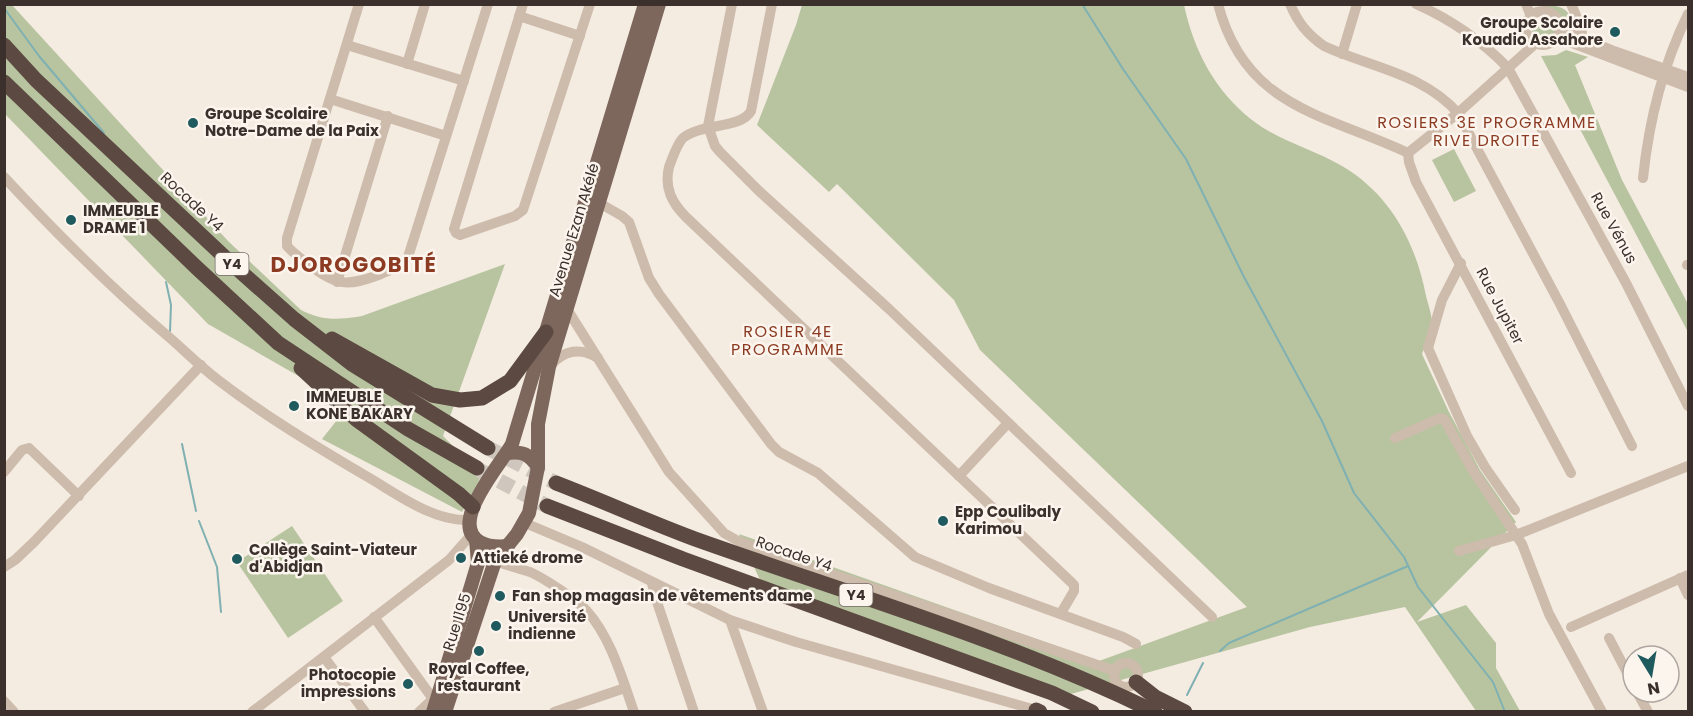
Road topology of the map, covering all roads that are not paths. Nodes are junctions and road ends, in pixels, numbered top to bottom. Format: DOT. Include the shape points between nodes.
graph roads {
  1 [pos="359,4"];
  2 [pos="425,4"];
  3 [pos="488,4"];
  4 [pos="523,4"];
  5 [pos="590,4"];
  6 [pos="645,4"];
  7 [pos="659,4"];
  8 [pos="732,4"];
  9 [pos="772,4"];
  10 [pos="1218,4"];
  11 [pos="1290,4"];
  12 [pos="1357,4"];
  13 [pos="1526,4"];
  14 [pos="1571,4"];
  15 [pos="1422,6"];
  16 [pos="1540,8"];
  17 [pos="1689,14"];
  18 [pos="519,16"];
  19 [pos="1531,16"];
  20 [pos="1560,33"];
  21 [pos="580,36"];
  22 [pos="1582,43"];
  23 [pos="1535,44"];
  24 [pos="4,45"];
  25 [pos="347,45"];
  26 [pos="1342,54"];
  27 [pos="407,63"];
  28 [pos="1508,68"];
  29 [pos="1664,73"];
  30 [pos="1689,77"];
  31 [pos="464,81"];
  32 [pos="4,82"];
  33 [pos="1689,87"];
  34 [pos="330,99"];
  35 [pos="1458,113"];
  36 [pos="388,116"];
  37 [pos="708,126"];
  38 [pos="446,136"];
  39 [pos="1408,153"];
  40 [pos="4,177"];
  41 [pos="1643,178"];
  42 [pos="586,197"];
  43 [pos="599,202"];
  44 [pos="1461,263"];
  45 [pos="337,282"];
  46 [pos="567,309"];
  47 [pos="294,319"];
  48 [pos="546,332"];
  49 [pos="278,344"];
  50 [pos="598,358"];
  51 [pos="201,365"];
  52 [pos="549,367"];
  53 [pos="1689,406"];
  54 [pos="1008,423"];
  55 [pos="1395,438"];
  56 [pos="1632,446"];
  57 [pos="488,448"];
  58 [pos="507,453"];
  59 [pos="1689,466"];
  60 [pos="538,467"];
  61 [pos="477,468"];
  62 [pos="4,472"];
  63 [pos="1570,473"];
  64 [pos="959,476"];
  65 [pos="556,483"];
  66 [pos="79,496"];
  67 [pos="547,506"];
  68 [pos="1515,510"];
  69 [pos="471,513"];
  70 [pos="525,523"];
  71 [pos="1516,535"];
  72 [pos="474,538"];
  73 [pos="508,546"];
  74 [pos="1459,551"];
  75 [pos="495,561"];
  76 [pos="4,567"];
  77 [pos="1684,577"];
  78 [pos="652,583"];
  79 [pos="1689,595"];
  80 [pos="1061,613"];
  81 [pos="374,617"];
  82 [pos="1212,617"];
  83 [pos="730,620"];
  84 [pos="1571,627"];
  85 [pos="1609,638"];
  86 [pos="1136,644"];
  87 [pos="324,657"];
  88 [pos="1621,661"];
  89 [pos="1115,671"];
  90 [pos="1136,682"];
  91 [pos="625,688"];
  92 [pos="4,700"];
  93 [pos="439,704"];
  94 [pos="14,711"];
  95 [pos="252,711"];
  96 [pos="365,711"];
  97 [pos="419,711"];
  98 [pos="554,711"];
  99 [pos="634,711"];
  100 [pos="694,711"];
  101 [pos="763,711"];
  102 [pos="1037,711"];
  103 [pos="1092,711"];
  104 [pos="1155,711"];
  105 [pos="1185,711"];
  106 [pos="1602,711"];
  1 -- 25 [label="street"];
  2 -- 27 [label="street"];
  3 -- 31 [label="street"];
  4 -- 18 [label="street"];
  5 -- 21 [label="street"];
  6 -- 42 [label="main road, Avenue Ezan Akélé"];
  7 -- 43 [label="main road, Avenue Ezan Akélé"];
  8 -- 37 [label="street"];
  9 -- 37 [label="street" via="751,111 742,121"];
  10 -- 39 [label="street" via="1234,46 1250,70 1283,99"];
  11 -- 26 [label="street" via="1310,35"];
  12 -- 26 [label="street"];
  13 -- 19 [label="street"];
  14 -- 22 [label="street" via="1578,17"];
  15 -- 28 [label="street, Rue Vénus" via="1467,30"];
  16 -- 19 [label="street"];
  16 -- 20 [label="street" via="1559,20"];
  17 -- 29 [label="street"];
  18 -- 21 [label="street"];
  18 -- 21 [label="street" via="454,229 460,235 523,210"];
  19 -- 23 [label="street" via="1526,31"];
  20 -- 22 [label="street"];
  20 -- 23 [label="street" via="1552,44"];
  22 -- 29 [label="street"];
  23 -- 28 [label="street"];
  24 -- 47 [label="highway, Rocade Y4 / Y4" via="36,80"];
  25 -- 27 [label="street"];
  25 -- 34 [label="street"];
  26 -- 35 [label="street" via="1426,85"];
  27 -- 31 [label="street"];
  28 -- 35 [label="street"];
  28 -- 53 [label="street, Rue Vénus"];
  29 -- 30 [label="street"];
  29 -- 33 [label="street"];
  29 -- 41 [label="street" via="1653,108"];
  31 -- 38 [label="street"];
  32 -- 49 [label="highway, Y4"];
  34 -- 36 [label="street"];
  34 -- 45 [label="street" via="287,246 323,276"];
  35 -- 39 [label="street"];
  35 -- 56 [label="street"];
  36 -- 38 [label="street"];
  36 -- 45 [label="street"];
  37 -- 54 [label="street" via="715,146 751,183"];
  37 -- 64 [label="street" via="683,138 672,160 666,181 679,210"];
  38 -- 45 [label="street" via="404,263 375,276"];
  39 -- 44 [label="street, Rue Jupiter" via="1416,182"];
  40 -- 51 [label="street" via="126,301"];
  42 -- 43 [label="street"];
  42 -- 48 [label="main road, Avenue Ezan Akélé"];
  43 -- 46 [label="main road, Avenue Ezan Akélé"];
  43 -- 80 [label="street" via="629,222 649,278 659,294 779,452 818,473 915,557"];
  44 -- 63 [label="street, Rue Jupiter"];
  44 -- 68 [label="street" via="1442,300 1429,351 1467,436"];
  46 -- 50 [label="street"];
  46 -- 52 [label="main road, Avenue Ezan Akélé"];
  47 -- 48 [label="highway" via="432,395 460,400 482,398 510,381"];
  47 -- 57 [label="highway, Rocade Y4 / Y4" via="352,364"];
  48 -- 58 [label="main road, Avenue Ezan Akélé"];
  49 -- 61 [label="highway, Y4" via="408,429"];
  49 -- 69 [label="highway" via="357,420 459,494"];
  50 -- 52 [label="street" via="584,352 568,352"];
  50 -- 89 [label="street" via="669,472 724,533"];
  51 -- 66 [label="street"];
  51 -- 69 [label="street" via="271,417 410,502 446,518 459,520"];
  52 -- 60 [label="main road, Avenue Ezan Akélé" via="538,424"];
  54 -- 64 [label="street"];
  54 -- 82 [label="street"];
  55 -- 71 [label="street" via="1444,419"];
  58 -- 60 [label="main road" via="525,453"];
  58 -- 69 [label="main road"];
  59 -- 71 [label="street"];
  60 -- 70 [label="main road, Rue I195"];
  62 -- 66 [label="street" via="22,450 29,448"];
  64 -- 80 [label="street" via="1074,585"];
  65 -- 104 [label="highway, Rocade Y4 / Y4" via="693,538 996,644"];
  66 -- 76 [label="street"];
  67 -- 103 [label="highway, Y4"];
  69 -- 72 [label="main road, Rue I195"];
  70 -- 73 [label="main road, Rue I195"];
  70 -- 78 [label="street"];
  71 -- 74 [label="street"];
  71 -- 106 [label="street" via="1549,614"];
  72 -- 73 [label="main road" via="495,547"];
  72 -- 81 [label="street"];
  72 -- 93 [label="main road, Rue I195" via="478,562"];
  73 -- 75 [label="main road, Rue I195"];
  75 -- 91 [label="street" via="532,573 587,611 610,650"];
  75 -- 93 [label="main road, Rue I195"];
  77 -- 79 [label="street"];
  77 -- 84 [label="street"];
  78 -- 83 [label="street"];
  78 -- 100 [label="street"];
  80 -- 86 [label="street"];
  81 -- 87 [label="street"];
  81 -- 93 [label="street"];
  83 -- 101 [label="street"];
  83 -- 102 [label="street"];
  85 -- 88 [label="street"];
  87 -- 95 [label="street"];
  87 -- 96 [label="street"];
  89 -- 90 [label="street" via="1119,685 1126,687"];
  89 -- 90 [label="street" via="1120,665 1131,665 1137,670"];
  90 -- 105 [label="highway" via="1155,697"];
  91 -- 98 [label="street"];
  91 -- 99 [label="street"];
  92 -- 94 [label="street"];
  93 -- 97 [label="street"];
}
